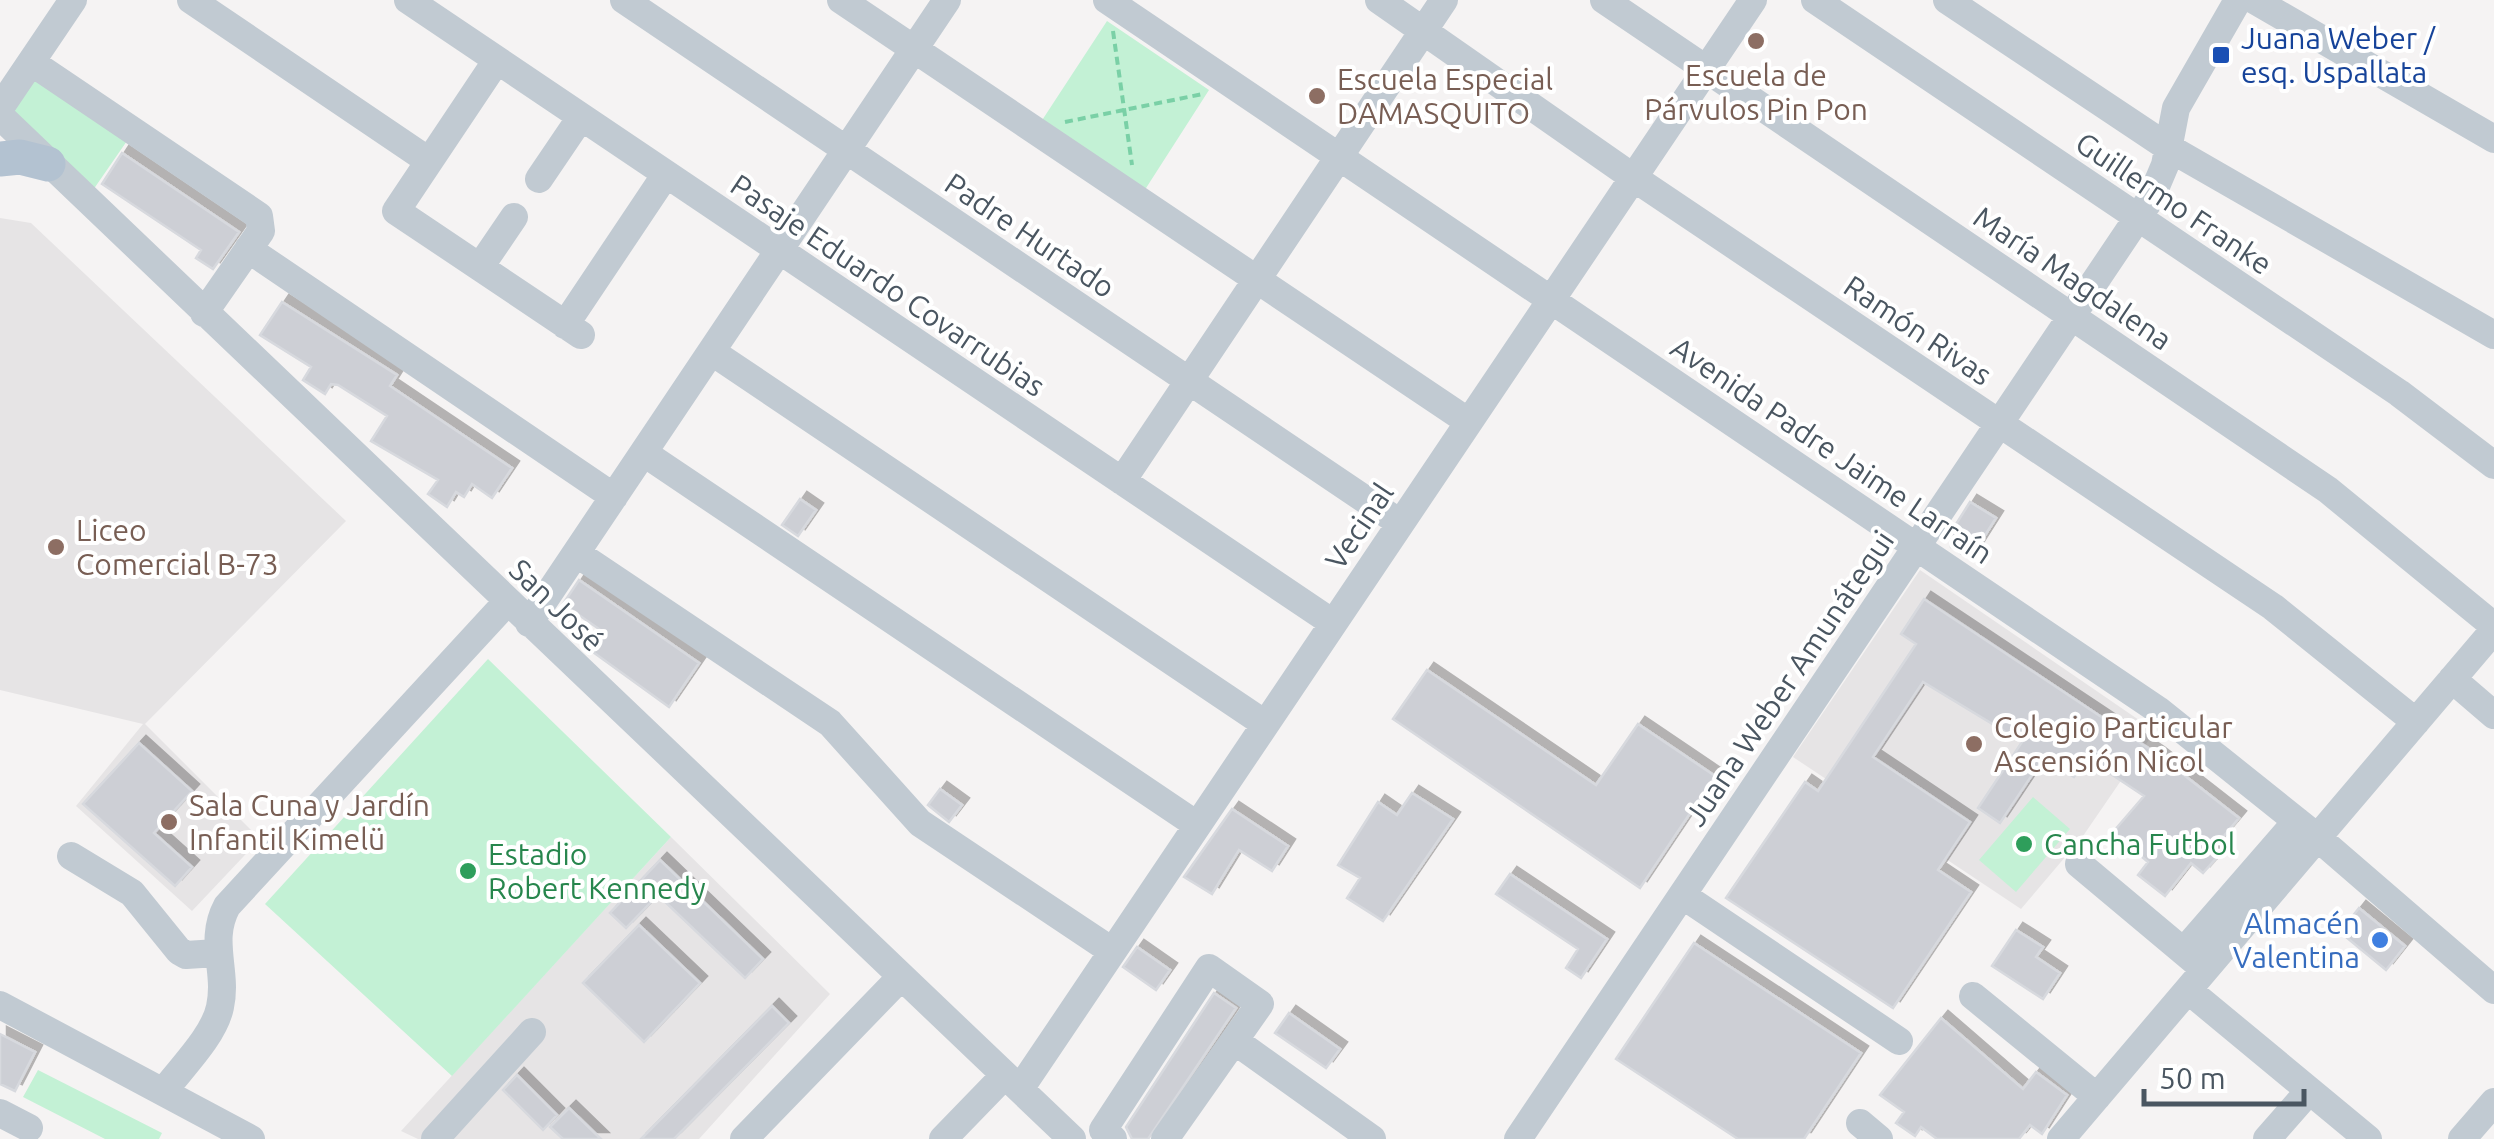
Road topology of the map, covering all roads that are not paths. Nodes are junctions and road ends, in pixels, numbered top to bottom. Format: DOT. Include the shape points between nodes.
graph roads {
  1 [pos="73,0"];
  2 [pos="191,0"];
  3 [pos="408,0"];
  4 [pos="624,0"];
  5 [pos="841,0"];
  6 [pos="948,0"];
  7 [pos="1378,0"];
  8 [pos="1444,0"];
  9 [pos="1604,0"];
  10 [pos="1754,0"];
  11 [pos="1815,0"];
  12 [pos="1947,0"];
  13 [pos="2238,0"];
  14 [pos="2254,0"];
  15 [pos="1108,1"];
  16 [pos="440,9"];
  17 [pos="1423,31"];
  18 [pos="914,50"];
  19 [pos="496,60"];
  20 [pos="31,62"];
  21 [pos="1706,69"];
  22 [pos="0,108"];
  23 [pos="0,116"];
  24 [pos="581,116"];
  25 [pos="2494,139"];
  26 [pos="2169,148"];
  27 [pos="847,150"];
  28 [pos="1339,156"];
  29 [pos="0,159"];
  30 [pos="429,161"];
  31 [pos="48,164"];
  32 [pos="666,174"];
  33 [pos="1634,178"];
  34 [pos="539,179"];
  35 [pos="514,217"];
  36 [pos="2138,217"];
  37 [pos="248,249"];
  38 [pos="780,250"];
  39 [pos="480,268"];
  40 [pos="1256,280"];
  41 [pos="1551,299"];
  42 [pos="204,313"];
  43 [pos="2072,316"];
  44 [pos="2494,335"];
  45 [pos="712,352"];
  46 [pos="1189,380"];
  47 [pos="1468,422"];
  48 [pos="1999,423"];
  49 [pos="644,453"];
  50 [pos="2494,465"];
  51 [pos="1122,480"];
  52 [pos="614,497"];
  53 [pos="1400,523"];
  54 [pos="1917,546"];
  55 [pos="576,553"];
  56 [pos="507,602"];
  57 [pos="529,623"];
  58 [pos="1333,623"];
  59 [pos="2494,628"];
  60 [pos="2452,679"];
  61 [pos="2494,715"];
  62 [pos="2416,722"];
  63 [pos="1265,724"];
  64 [pos="1197,825"];
  65 [pos="2307,829"];
  66 [pos="71,856"];
  67 [pos="2079,864"];
  68 [pos="1682,895"];
  69 [pos="1112,951"];
  70 [pos="217,954"];
  71 [pos="2192,970"];
  72 [pos="901,976"];
  73 [pos="2494,990"];
  74 [pos="1973,996"];
  75 [pos="0,1006"];
  76 [pos="532,1032"];
  77 [pos="1235,1041"];
  78 [pos="1899,1042"];
  79 [pos="1012,1082"];
  80 [pos="2309,1090"];
  81 [pos="163,1092"];
  82 [pos="2096,1097"];
  83 [pos="2494,1102"];
  84 [pos="0,1113"];
  85 [pos="29,1128"];
  86 [pos="1172,1137"];
  87 [pos="251,1139"];
  88 [pos="435,1139"];
  89 [pos="744,1139"];
  90 [pos="943,1139"];
  91 [pos="1072,1139"];
  92 [pos="1114,1139"];
  93 [pos="1372,1139"];
  94 [pos="1518,1139"];
  95 [pos="2061,1139"];
  96 [pos="2267,1139"];
  97 [pos="2368,1139"];
  98 [pos="2462,1139"];
  1 -- 20 [label="street"];
  2 -- 30 [label="street"];
  3 -- 16 [label="street, Pasaje Eduardo Covarrubias"];
  4 -- 27 [label="street, Padre Hurtado"];
  5 -- 18 [label="street"];
  6 -- 18 [label="street"];
  7 -- 17 [label="street, Ramón Rivas"];
  8 -- 17 [label="street"];
  9 -- 21 [label="street, María Magdalena"];
  10 -- 21 [label="street, Vecinal"];
  11 -- 36 [label="street, Guillermo Franke"];
  12 -- 26 [label="street"];
  13 -- 26 [label="street, Juana Weber Amunátegui" via="2182,96"];
  14 -- 25 [label="street"];
  15 -- 28 [label="street, Avenida Padre Jaime Larraín"];
  16 -- 19 [label="street, Pasaje Eduardo Covarrubias"];
  17 -- 28 [label="street"];
  17 -- 33 [label="street, Ramón Rivas"];
  18 -- 27 [label="street"];
  18 -- 40 [label="street"];
  19 -- 24 [label="street, Pasaje Eduardo Covarrubias"];
  19 -- 30 [label="street"];
  20 -- 22 [label="street"];
  20 -- 37 [label="street" via="256,213 262,226"];
  21 -- 33 [label="street, Vecinal"];
  21 -- 43 [label="street, María Magdalena"];
  23 -- 31 [label="street, San José"];
  24 -- 32 [label="street, Pasaje Eduardo Covarrubias"];
  24 -- 34 [label="street"];
  26 -- 36 [label="street, Juana Weber Amunátegui"];
  26 -- 44 [label="street"];
  27 -- 38 [label="street"];
  27 -- 46 [label="street, Padre Hurtado"];
  28 -- 40 [label="street"];
  28 -- 41 [label="street, Avenida Padre Jaime Larraín"];
  29 -- 31 [label="main road"];
  30 -- 39 [label="street" via="396,211"];
  31 -- 42 [label="street, San José"];
  32 -- 38 [label="street, Pasaje Eduardo Covarrubias"];
  32 -- 39 [label="street" via="573,330"];
  33 -- 41 [label="street, Vecinal"];
  33 -- 48 [label="street, Ramón Rivas"];
  35 -- 39 [label="street"];
  36 -- 43 [label="street, Juana Weber Amunátegui"];
  36 -- 50 [label="street, Guillermo Franke"];
  37 -- 42 [label="street"];
  37 -- 52 [label="street"];
  38 -- 45 [label="street"];
  38 -- 51 [label="street, Pasaje Eduardo Covarrubias"];
  40 -- 46 [label="street"];
  40 -- 47 [label="street"];
  41 -- 47 [label="street, Vecinal"];
  41 -- 54 [label="street, Avenida Padre Jaime Larraín"];
  42 -- 56 [label="street, San José"];
  43 -- 48 [label="street, Juana Weber Amunátegui"];
  43 -- 59 [label="street, María Magdalena" via="2328,490"];
  45 -- 49 [label="street"];
  45 -- 63 [label="street"];
  46 -- 51 [label="street"];
  46 -- 53 [label="street, Padre Hurtado"];
  47 -- 53 [label="street, Vecinal"];
  48 -- 54 [label="street, Juana Weber Amunátegui"];
  48 -- 62 [label="street, Ramón Rivas" via="2273,607"];
  49 -- 52 [label="street"];
  49 -- 64 [label="street"];
  51 -- 58 [label="street, Pasaje Eduardo Covarrubias"];
  52 -- 55 [label="street"];
  53 -- 58 [label="street, Vecinal"];
  54 -- 65 [label="street, Avenida Padre Jaime Larraín" via="2158,710"];
  54 -- 68 [label="street, Juana Weber Amunátegui"];
  55 -- 57 [label="street"];
  55 -- 69 [label="street" via="830,723 920,823"];
  56 -- 57 [label="street, San José"];
  56 -- 70 [label="street" via="227,906 216,932"];
  57 -- 72 [label="street, San José"];
  58 -- 63 [label="street, Vecinal"];
  59 -- 60 [label="street"];
  60 -- 61 [label="street"];
  60 -- 62 [label="street"];
  62 -- 65 [label="street"];
  63 -- 64 [label="street, Vecinal"];
  64 -- 69 [label="street, Vecinal"];
  65 -- 71 [label="street"];
  65 -- 73 [label="street, Avenida Padre Jaime Larraín"];
  66 -- 70 [label="street" via="132,893 179,951"];
  67 -- 71 [label="street"];
  68 -- 78 [label="street"];
  68 -- 94 [label="street, Juana Weber Amunátegui"];
  69 -- 79 [label="street, Vecinal"];
  70 -- 81 [label="street" via="218,1016"];
  71 -- 80 [label="street"];
  71 -- 82 [label="street"];
  72 -- 79 [label="street, San José"];
  72 -- 89 [label="street"];
  74 -- 82 [label="street"];
  75 -- 81 [label="street"];
  76 -- 88 [label="street"];
  77 -- 86 [label="street"];
  77 -- 92 [label="street" via="1260,1004 1210,968 1102,1130"];
  77 -- 93 [label="street"];
  79 -- 90 [label="street, Vecinal"];
  79 -- 91 [label="street, San José"];
  80 -- 96 [label="street"];
  80 -- 97 [label="street"];
  81 -- 87 [label="street"];
  82 -- 95 [label="street"];
  83 -- 98 [label="street"];
  84 -- 85 [label="street"];
}
